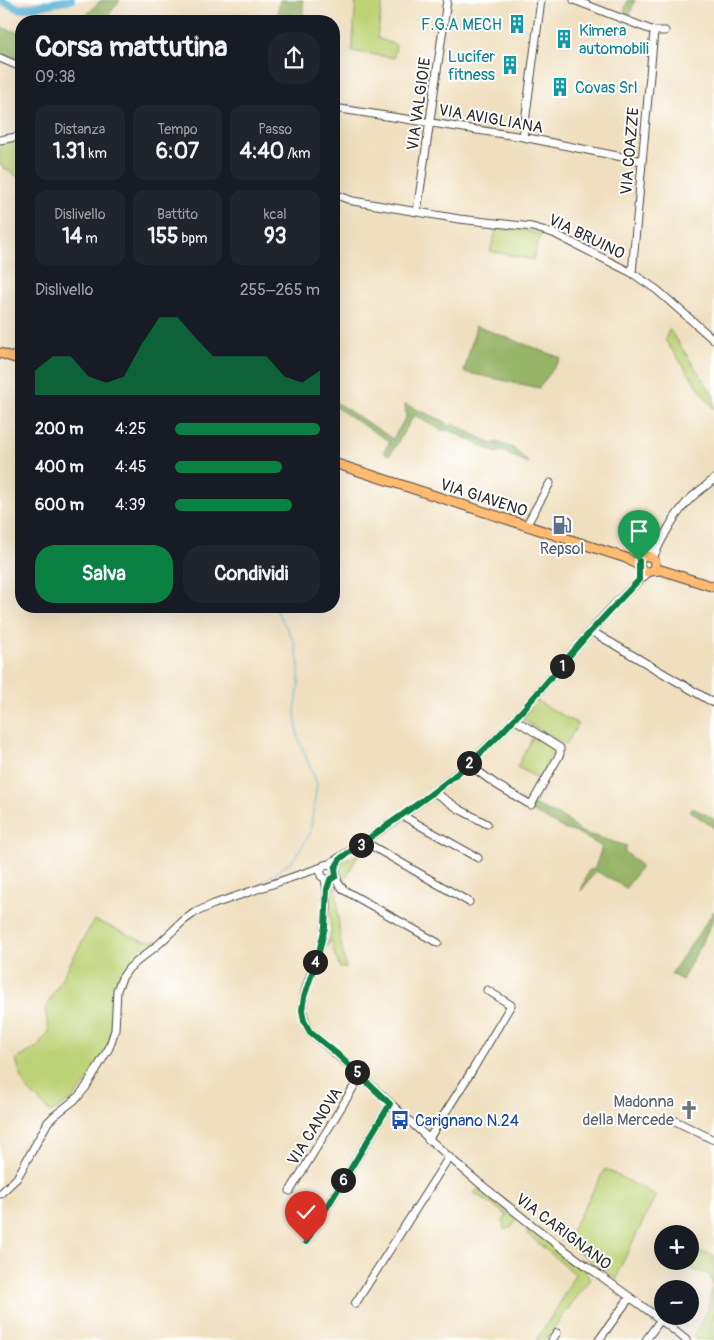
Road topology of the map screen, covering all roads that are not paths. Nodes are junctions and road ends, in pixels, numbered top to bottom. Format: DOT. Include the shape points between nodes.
graph roads {
  1 [pos="447,0"];
  2 [pos="541,0"];
  3 [pos="574,0"];
  4 [pos="654,31"];
  5 [pos="665,32"];
  6 [pos="0,58"];
  7 [pos="15,64"];
  8 [pos="340,109"];
  9 [pos="429,121"];
  10 [pos="15,137"];
  11 [pos="523,137"];
  12 [pos="0,140"];
  13 [pos="642,161"];
  14 [pos="340,198"];
  15 [pos="417,212"];
  16 [pos="632,274"];
  17 [pos="714,340"];
  18 [pos="0,353"];
  19 [pos="15,358"];
  20 [pos="340,465"];
  21 [pos="714,480"];
  22 [pos="550,483"];
  23 [pos="526,526"];
  24 [pos="648,564"];
  25 [pos="714,587"];
  26 [pos="591,631"];
  27 [pos="714,703"];
  28 [pos="514,719"];
  29 [pos="468,764"];
  30 [pos="434,792"];
  31 [pos="403,816"];
  32 [pos="487,824"];
  33 [pos="365,842"];
  34 [pos="478,858"];
  35 [pos="330,874"];
  36 [pos="469,902"];
  37 [pos="438,943"];
  38 [pos="487,990"];
  39 [pos="361,1075"];
  40 [pos="390,1104"];
  41 [pos="671,1119"];
  42 [pos="428,1140"];
  43 [pos="714,1140"];
  44 [pos="449,1157"];
  45 [pos="290,1191"];
  46 [pos="0,1194"];
  47 [pos="306,1242"];
  48 [pos="630,1298"];
  49 [pos="355,1304"];
  50 [pos="654,1314"];
  51 [pos="657,1325"];
  52 [pos="668,1325"];
  53 [pos="557,1333"];
  54 [pos="552,1340"];
  55 [pos="599,1340"];
  56 [pos="646,1340"];
  57 [pos="686,1340"];
  1 -- 9 [label="street, VIA VALGIOIE"];
  2 -- 11 [label="street"];
  3 -- 4 [label="street"];
  4 -- 5 [label="street"];
  4 -- 13 [label="street, VIA COAZZE"];
  6 -- 7 [label="street"];
  8 -- 9 [label="street, VIA AVIGLIANA"];
  9 -- 11 [label="street, VIA AVIGLIANA"];
  9 -- 15 [label="street, VIA VALGIOIE"];
  10 -- 12 [label="street"];
  11 -- 13 [label="street, VIA AVIGLIANA"];
  13 -- 16 [label="street, VIA COAZZE"];
  14 -- 15 [label="street, VIA BRUINO"];
  15 -- 16 [label="street, VIA BRUINO" via="542,229"];
  16 -- 17 [label="street, VIA BRUINO" via="663,294"];
  18 -- 19 [label="main road"];
  20 -- 23 [label="main road, VIA GIAVENO"];
  21 -- 24 [label="street" via="691,498 652,551"];
  22 -- 23 [label="street"];
  23 -- 24 [label="main road, VIA GIAVENO"];
  24 -- 25 [label="main road, VIA GIAVENO"];
  24 -- 26 [label="street" via="639,580"];
  26 -- 27 [label="street"];
  26 -- 28 [label="street"];
  28 -- 29 [label="street"];
  28 -- 29 [label="street" via="560,748 560,754 531,805"];
  29 -- 30 [label="street"];
  30 -- 31 [label="street"];
  30 -- 32 [label="street"];
  31 -- 33 [label="street"];
  31 -- 34 [label="street"];
  33 -- 35 [label="street" via="341,858"];
  33 -- 36 [label="street"];
  35 -- 37 [label="street" via="344,890"];
  35 -- 39 [label="street, VIA CARIGNANO" via="325,927 304,997 303,1016 310,1032"];
  35 -- 46 [label="street" via="311,870 194,913 129,968 117,990 115,1030 109,1048 86,1087 48,1122 23,1169"];
  38 -- 42 [label="street" via="511,1005"];
  39 -- 40 [label="street, VIA CARIGNANO"];
  39 -- 45 [label="street, VIA CANOVA"];
  40 -- 42 [label="street, VIA CARIGNANO"];
  40 -- 47 [label="street"];
  41 -- 43 [label="street"];
  42 -- 44 [label="street, VIA CARIGNANO"];
  44 -- 48 [label="street, VIA CARIGNANO"];
  44 -- 49 [label="street"];
  48 -- 50 [label="street, VIA CARIGNANO"];
  48 -- 55 [label="street"];
  51 -- 56 [label="street"];
  52 -- 57 [label="street, VIA CARIGNANO"];
  53 -- 54 [label="street"];
}
